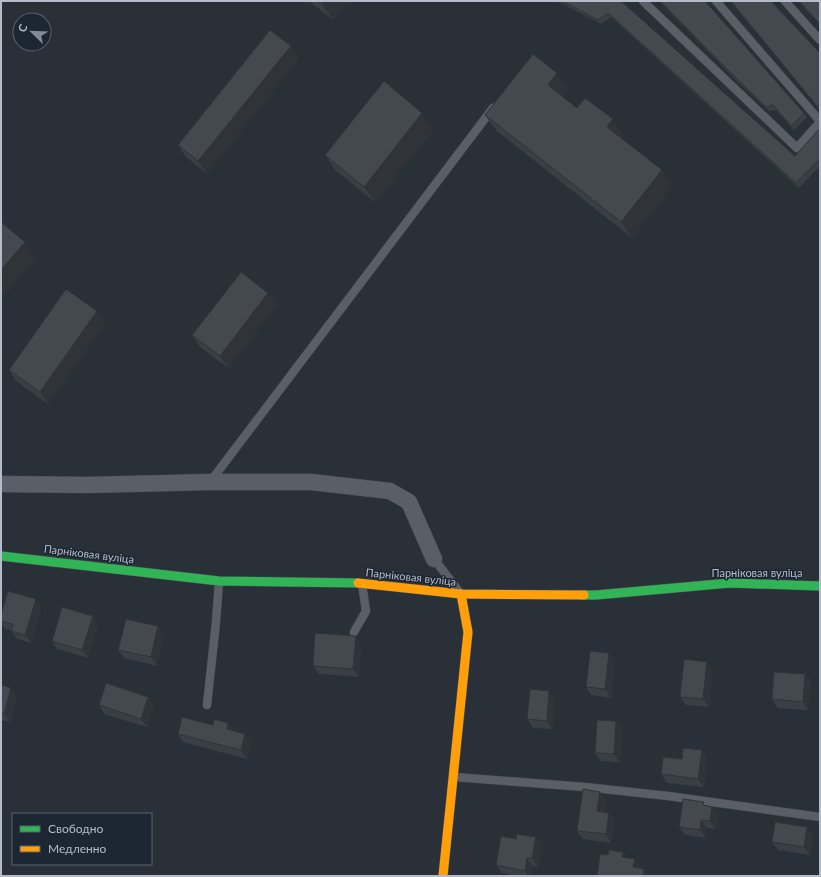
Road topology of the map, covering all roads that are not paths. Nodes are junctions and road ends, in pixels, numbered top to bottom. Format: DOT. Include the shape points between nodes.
graph roads {
  1 [pos="643,1"];
  2 [pos="716,1"];
  3 [pos="785,1"];
  4 [pos="820,40"];
  5 [pos="498,101"];
  6 [pos="820,121"];
  7 [pos="210,482"];
  8 [pos="1,484"];
  9 [pos="1,556"];
  10 [pos="434,559"];
  11 [pos="219,582"];
  12 [pos="362,583"];
  13 [pos="820,586"];
  14 [pos="461,594"];
  15 [pos="354,632"];
  16 [pos="207,706"];
  17 [pos="453,777"];
  18 [pos="820,817"];
  19 [pos="443,876"];
  1 -- 6 [label="lane" via="797,148"];
  2 -- 6 [label="lane"];
  3 -- 4 [label="lane"];
  5 -- 7 [label="lane"];
  7 -- 8 [label="street" via="86,486"];
  7 -- 10 [label="street" via="311,482 390,491 409,502"];
  9 -- 11 [label="street, Парніковая вуліца"];
  10 -- 14 [label="lane"];
  11 -- 12 [label="street, Парніковая вуліца"];
  11 -- 16 [label="lane"];
  12 -- 14 [label="street, Парніковая вуліца"];
  12 -- 15 [label="lane" via="366,611"];
  13 -- 14 [label="street, Парніковая вуліца" via="730,583 596,594"];
  14 -- 17 [label="street" via="468,632"];
  17 -- 18 [label="lane" via="668,796"];
  17 -- 19 [label="street"];
}
